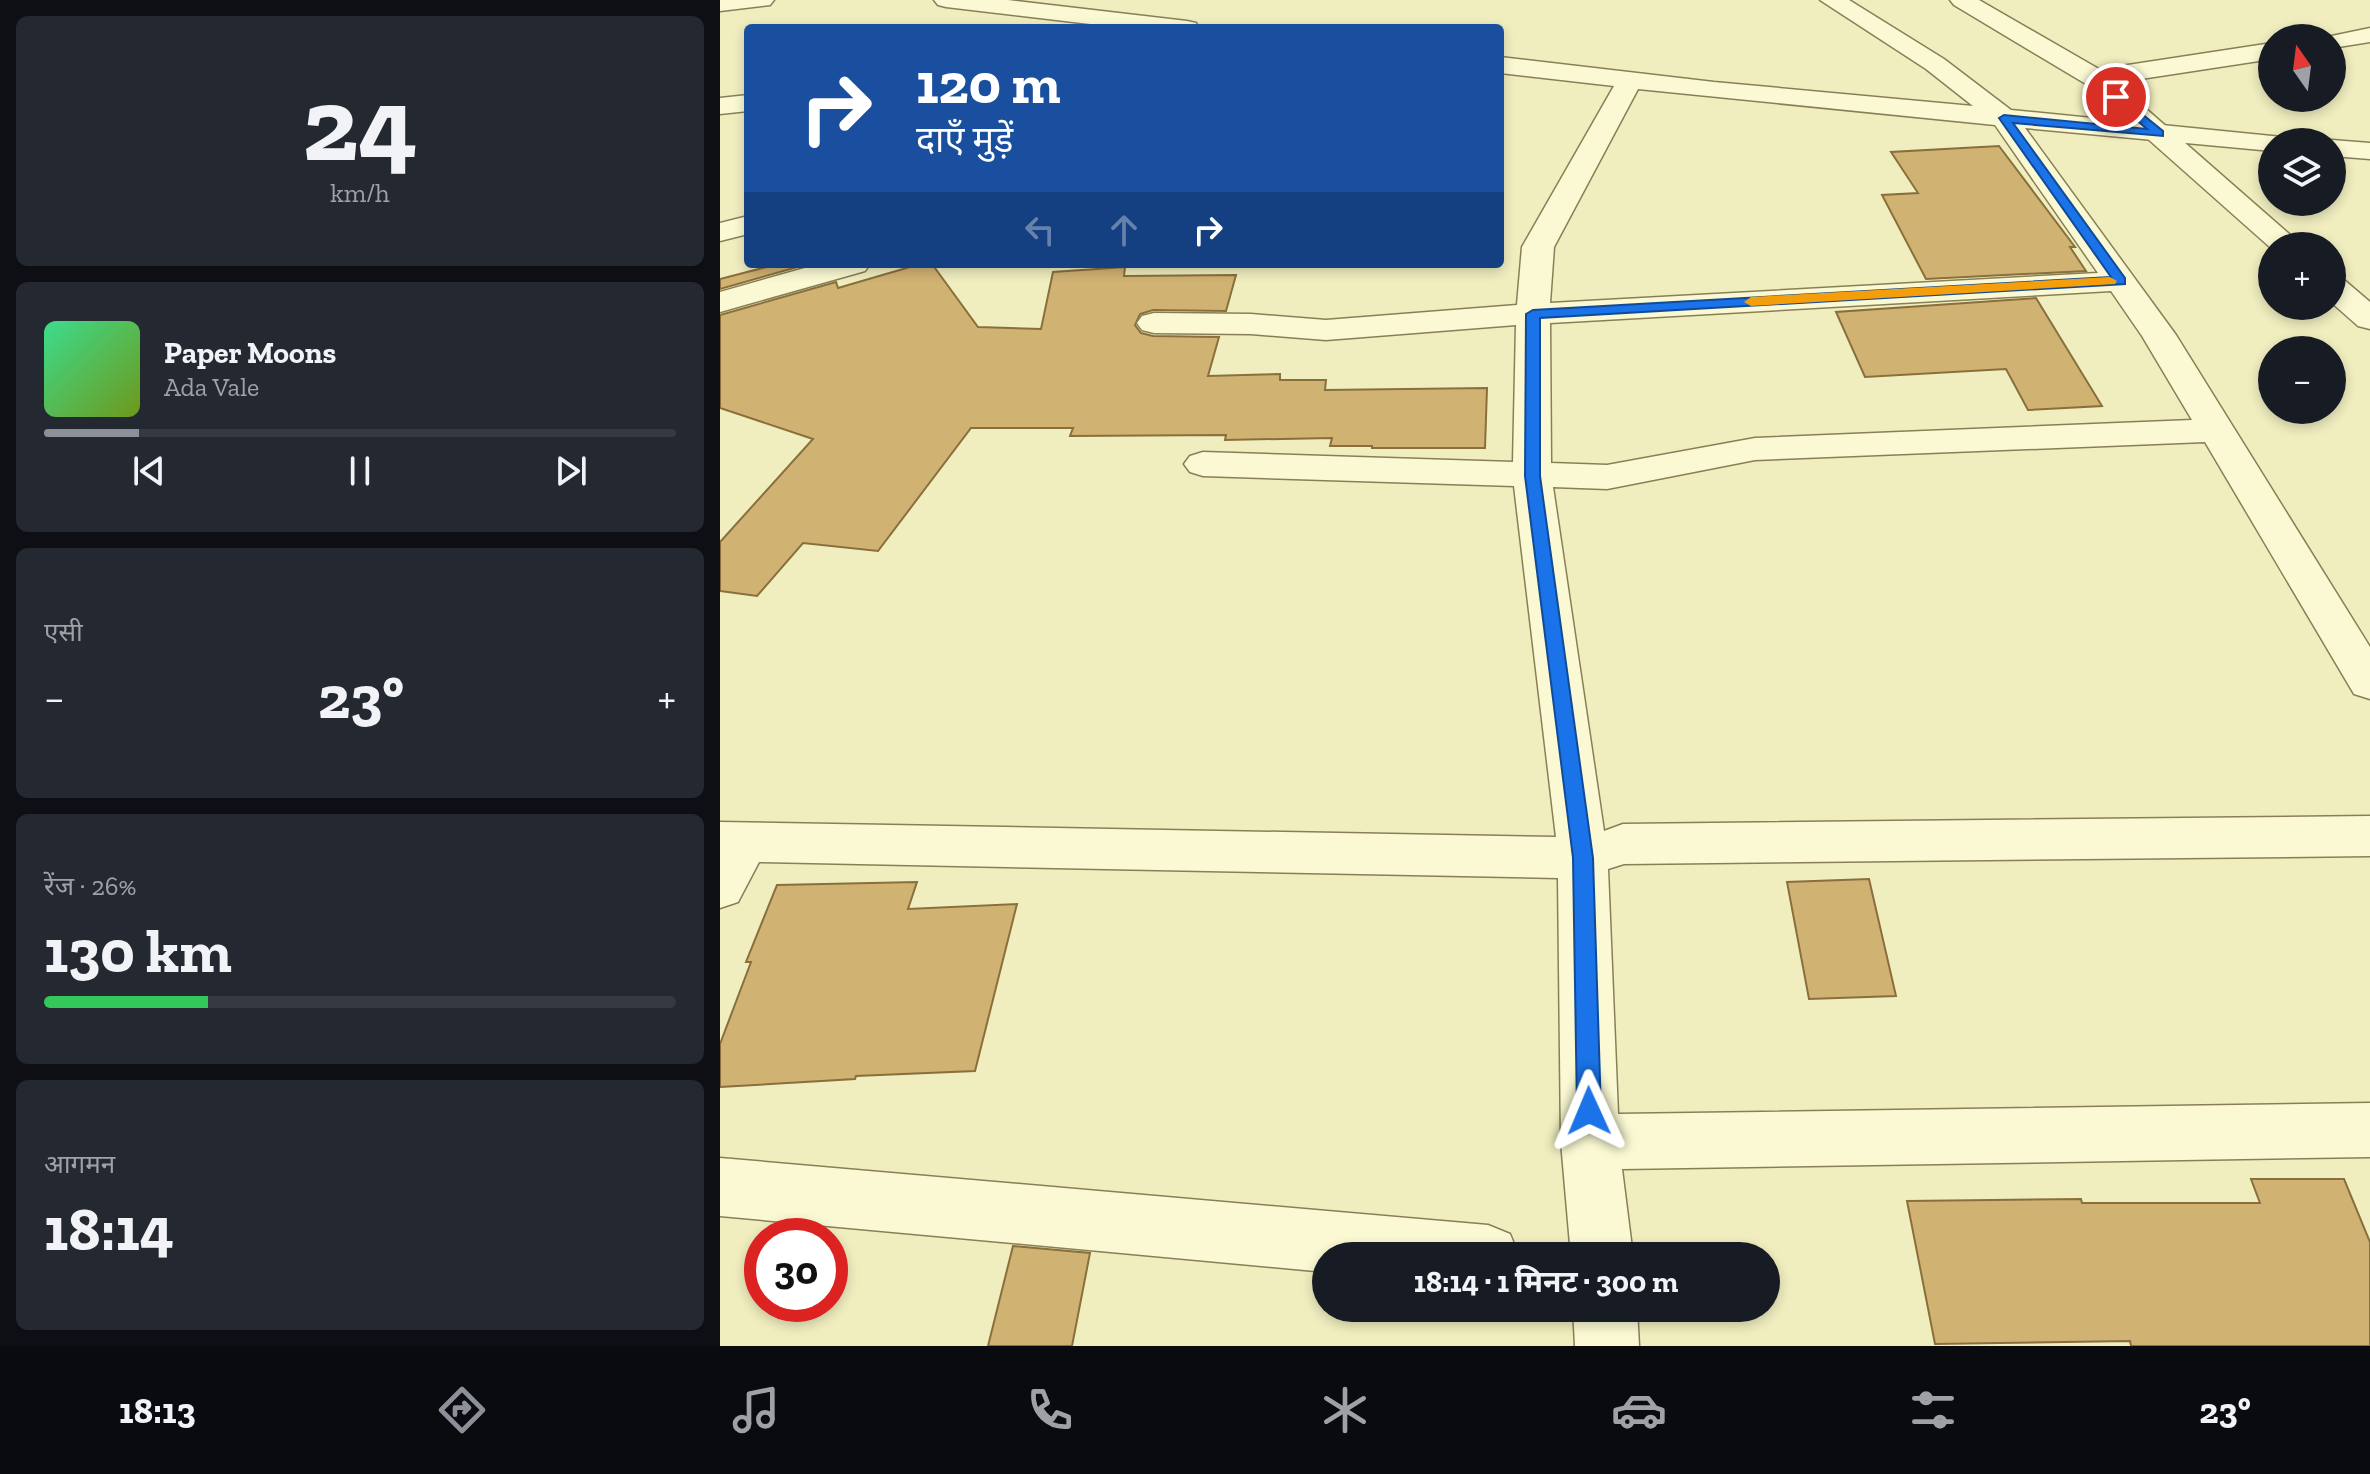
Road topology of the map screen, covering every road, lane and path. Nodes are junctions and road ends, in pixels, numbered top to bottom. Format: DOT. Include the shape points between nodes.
graph roads {
  1 [pos="762,0"];
  2 [pos="946,0"];
  3 [pos="1832,0"];
  4 [pos="1962,0"];
  5 [pos="720,4"];
  6 [pos="1051,6"];
  7 [pos="1162,24"];
  8 [pos="2370,35"];
  9 [pos="2346,39"];
  10 [pos="2258,53"];
  11 [pos="1504,65"];
  12 [pos="2095,78"];
  13 [pos="1630,80"];
  14 [pos="744,103"];
  15 [pos="720,106"];
  16 [pos="2004,118"];
  17 [pos="2159,133"];
  18 [pos="2258,142"];
  19 [pos="2346,149"];
  20 [pos="2370,151"];
  21 [pos="744,226"];
  22 [pos="720,232"];
  23 [pos="2271,232"];
  24 [pos="840,268"];
  25 [pos="2120,281"];
  26 [pos="2346,298"];
  27 [pos="720,302"];
  28 [pos="1533,314"];
  29 [pos="2370,319"];
  30 [pos="1154,323"];
  31 [pos="2219,430"];
  32 [pos="1203,464"];
  33 [pos="1532,476"];
  34 [pos="2370,683"];
  35 [pos="2370,836"];
  36 [pos="732,842"];
  37 [pos="1583,858"];
  38 [pos="720,887"];
  39 [pos="2370,1130"];
  40 [pos="1590,1142"];
  41 [pos="720,1187"];
  42 [pos="1332,1242"];
  43 [pos="1601,1242"];
  44 [pos="1606,1322"];
  45 [pos="1607,1346"];
  1 -- 5 [label="street"];
  2 -- 6 [label="street"];
  3 -- 16 [label="street" via="1935,64"];
  4 -- 12 [label="street"];
  6 -- 7 [label="street"];
  8 -- 9 [label="street"];
  10 -- 12 [label="street"];
  11 -- 13 [label="street"];
  12 -- 17 [label="street"];
  13 -- 16 [label="street"];
  13 -- 28 [label="street" via="1538,247"];
  14 -- 15 [label="street"];
  16 -- 17 [label="street"];
  16 -- 25 [label="street"];
  17 -- 18 [label="street"];
  17 -- 23 [label="street"];
  19 -- 20 [label="street"];
  21 -- 22 [label="street"];
  24 -- 27 [label="street"];
  25 -- 28 [label="street"];
  25 -- 31 [label="street"];
  26 -- 29 [label="street"];
  28 -- 30 [label="street" via="1326,330"];
  28 -- 33 [label="street"];
  31 -- 33 [label="street" via="1755,449 1607,477"];
  31 -- 34 [label="street"];
  32 -- 33 [label="street"];
  33 -- 37 [label="street"];
  35 -- 37 [label="street" via="1623,844"];
  36 -- 37 [label="street"];
  36 -- 38 [label="street"];
  37 -- 40 [label="street"];
  39 -- 40 [label="street"];
  40 -- 43 [label="street"];
  41 -- 42 [label="street"];
  44 -- 45 [label="street"];
}
